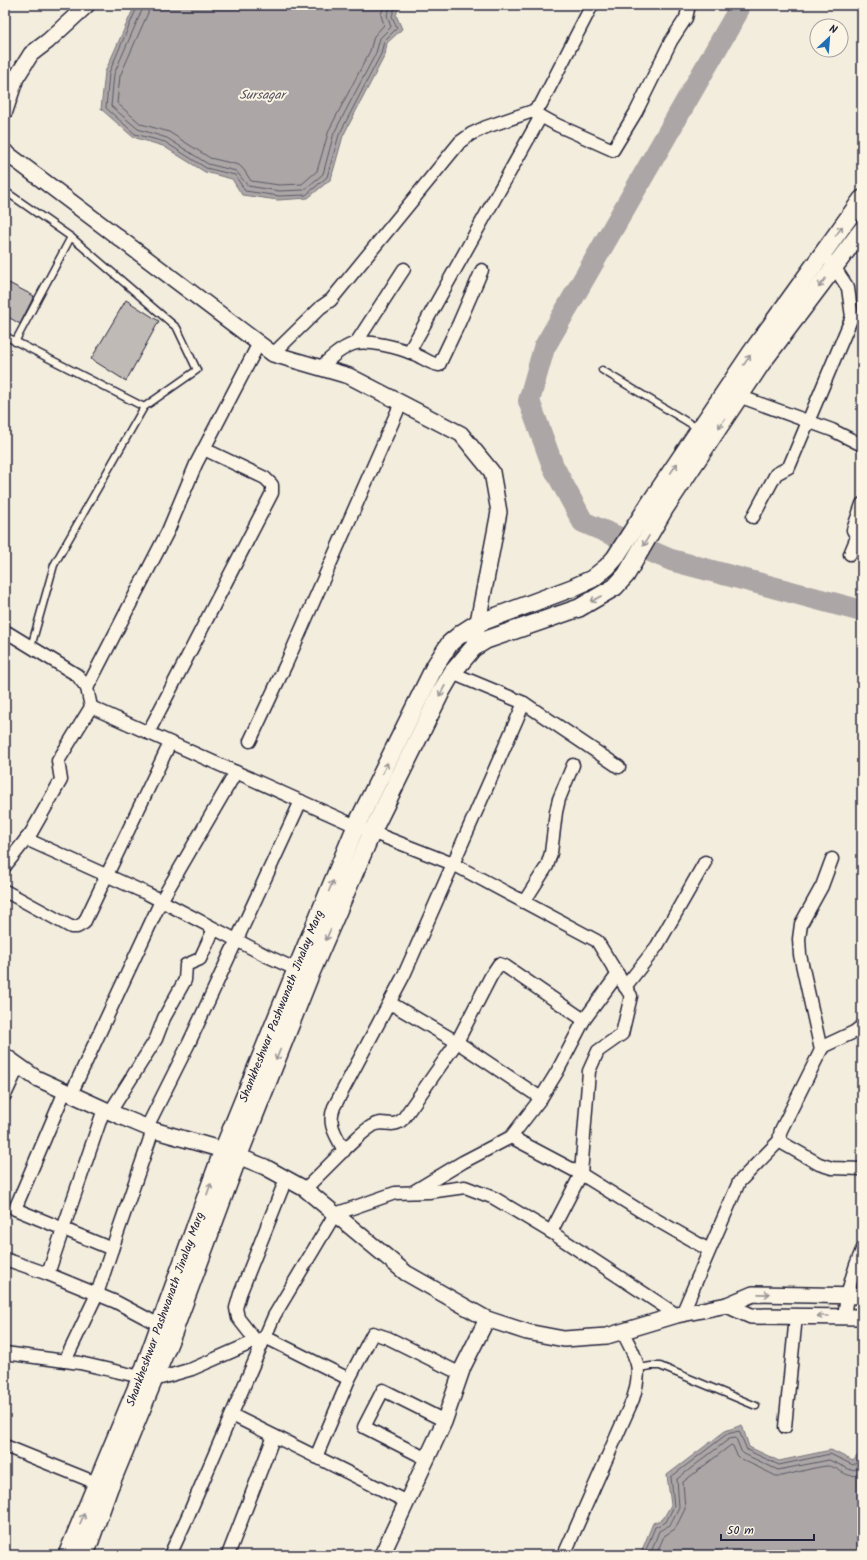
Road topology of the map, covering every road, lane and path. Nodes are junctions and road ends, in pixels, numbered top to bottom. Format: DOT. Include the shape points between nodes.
graph roads {
  1 [pos="87,5"];
  2 [pos="592,5"];
  3 [pos="689,5"];
  4 [pos="5,111"];
  5 [pos="537,113"];
  6 [pos="5,152"];
  7 [pos="5,191"];
  8 [pos="862,199"];
  9 [pos="862,230"];
  10 [pos="71,237"];
  11 [pos="824,252"];
  12 [pos="834,266"];
  13 [pos="404,270"];
  14 [pos="482,270"];
  15 [pos="5,336"];
  16 [pos="15,342"];
  17 [pos="259,343"];
  18 [pos="356,343"];
  19 [pos="409,352"];
  20 [pos="273,354"];
  21 [pos="321,368"];
  22 [pos="602,370"];
  23 [pos="732,394"];
  24 [pos="401,403"];
  25 [pos="144,407"];
  26 [pos="808,421"];
  27 [pos="700,430"];
  28 [pos="862,444"];
  29 [pos="204,449"];
  30 [pos="659,504"];
  31 [pos="862,504"];
  32 [pos="753,517"];
  33 [pos="850,554"];
  34 [pos="476,624"];
  35 [pos="5,631"];
  36 [pos="31,647"];
  37 [pos="473,648"];
  38 [pos="452,673"];
  39 [pos="87,688"];
  40 [pos="524,703"];
  41 [pos="91,707"];
  42 [pos="148,733"];
  43 [pos="250,741"];
  44 [pos="170,743"];
  45 [pos="573,765"];
  46 [pos="619,767"];
  47 [pos="236,772"];
  48 [pos="301,801"];
  49 [pos="356,826"];
  50 [pos="372,832"];
  51 [pos="26,839"];
  52 [pos="832,859"];
  53 [pos="705,862"];
  54 [pos="453,864"];
  55 [pos="5,866"];
  56 [pos="106,875"];
  57 [pos="5,891"];
  58 [pos="161,901"];
  59 [pos="524,902"];
  60 [pos="214,929"];
  61 [pos="236,940"];
  62 [pos="303,972"];
  63 [pos="618,974"];
  64 [pos="625,987"];
  65 [pos="390,1002"];
  66 [pos="584,1020"];
  67 [pos="862,1026"];
  68 [pos="458,1042"];
  69 [pos="821,1050"];
  70 [pos="5,1056"];
  71 [pos="18,1065"];
  72 [pos="68,1092"];
  73 [pos="5,1095"];
  74 [pos="541,1098"];
  75 [pos="107,1111"];
  76 [pos="150,1129"];
  77 [pos="511,1137"];
  78 [pos="780,1140"];
  79 [pos="344,1151"];
  80 [pos="230,1153"];
  81 [pos="862,1169"];
  82 [pos="580,1174"];
  83 [pos="286,1179"];
  84 [pos="304,1189"];
  85 [pos="412,1192"];
  86 [pos="335,1214"];
  87 [pos="62,1228"];
  88 [pos="551,1232"];
  89 [pos="112,1249"];
  90 [pos="710,1250"];
  91 [pos="862,1250"];
  92 [pos="6,1263"];
  93 [pos="48,1274"];
  94 [pos="97,1294"];
  95 [pos="847,1296"];
  96 [pos="862,1296"];
  97 [pos="727,1305"];
  98 [pos="679,1314"];
  99 [pos="796,1316"];
  100 [pos="844,1316"];
  101 [pos="862,1317"];
  102 [pos="487,1319"];
  103 [pos="167,1329"];
  104 [pos="622,1331"];
  105 [pos="260,1339"];
  106 [pos="5,1353"];
  107 [pos="65,1361"];
  108 [pos="639,1368"];
  109 [pos="461,1374"];
  110 [pos="147,1379"];
  111 [pos="349,1379"];
  112 [pos="756,1406"];
  113 [pos="232,1415"];
  114 [pos="445,1421"];
  115 [pos="785,1427"];
  116 [pos="274,1436"];
  117 [pos="5,1446"];
  118 [pos="316,1457"];
  119 [pos="427,1459"];
  120 [pos="103,1485"];
  121 [pos="407,1502"];
  122 [pos="67,1555"];
  123 [pos="85,1555"];
  124 [pos="170,1555"];
  125 [pos="228,1555"];
  126 [pos="382,1555"];
  127 [pos="564,1555"];
  1 -- 4 [label="street" via="31,54 16,78"];
  2 -- 5 [label="street"];
  3 -- 5 [label="street" via="686,18 613,150 557,125"];
  5 -- 19 [label="street"];
  5 -- 20 [label="street" via="486,127 460,142 331,300"];
  6 -- 17 [label="street"];
  7 -- 10 [label="lane"];
  11 -- 8 [label="main road, one-way"];
  9 -- 12 [label="main road"];
  10 -- 16 [label="lane"];
  10 -- 25 [label="lane" via="177,328 197,370"];
  11 -- 12 [label="street"];
  23 -- 11 [label="main road, one-way" via="751,353"];
  12 -- 23 [label="main road, one-way" via="761,364"];
  12 -- 26 [label="street" via="848,288 852,316"];
  13 -- 18 [label="street"];
  14 -- 19 [label="street" via="439,365"];
  15 -- 16 [label="lane"];
  16 -- 25 [label="lane"];
  17 -- 20 [label="street"];
  17 -- 29 [label="street"];
  18 -- 19 [label="street" via="395,347"];
  18 -- 21 [label="street" via="327,360"];
  20 -- 21 [label="street"];
  21 -- 24 [label="street" via="349,376"];
  22 -- 27 [label="lane"];
  23 -- 26 [label="street"];
  23 -- 27 [label="main road"];
  23 -- 30 [label="main road, one-way"];
  24 -- 34 [label="street" via="460,434 492,472 498,512"];
  24 -- 43 [label="street"];
  25 -- 36 [label="lane" via="54,565"];
  26 -- 28 [label="street"];
  26 -- 32 [label="street" via="789,468 776,474"];
  30 -- 27 [label="main road, one-way"];
  29 -- 39 [label="street" via="168,531"];
  29 -- 42 [label="street" via="265,478 272,485 272,493"];
  30 -- 34 [label="main road, Shankheshwar Pashwanath Jinalay Marg" via="616,558 592,579"];
  30 -- 37 [label="main road, one-way" via="626,575 615,587 579,608 486,640"];
  31 -- 33 [label="street" via="853,530 857,537"];
  34 -- 37 [label="street"];
  49 -- 34 [label="main road, Shankheshwar Pashwanath Jinalay Marg, one-way" via="435,666 450,644"];
  35 -- 36 [label="street"];
  36 -- 39 [label="street" via="77,675"];
  37 -- 38 [label="main road"];
  38 -- 40 [label="street"];
  38 -- 50 [label="main road, one-way"];
  39 -- 41 [label="street"];
  40 -- 46 [label="street"];
  40 -- 54 [label="street"];
  41 -- 42 [label="street"];
  41 -- 51 [label="street" via="58,761 61,780"];
  42 -- 44 [label="street"];
  44 -- 47 [label="street"];
  44 -- 56 [label="street"];
  45 -- 59 [label="street" via="559,799 547,866"];
  47 -- 48 [label="street"];
  47 -- 58 [label="street"];
  48 -- 49 [label="street"];
  48 -- 61 [label="street"];
  49 -- 50 [label="street"];
  62 -- 49 [label="main road, Shankheshwar Pashwanath Jinalay Marg, one-way"];
  50 -- 54 [label="street"];
  50 -- 62 [label="main road, one-way"];
  51 -- 55 [label="street"];
  51 -- 56 [label="street"];
  52 -- 69 [label="street" via="822,886 801,924 799,939 800,955"];
  53 -- 64 [label="street" via="657,946"];
  54 -- 59 [label="street"];
  54 -- 65 [label="street"];
  56 -- 57 [label="street" via="84,923 77,927 71,927"];
  56 -- 58 [label="street"];
  58 -- 60 [label="street"];
  58 -- 72 [label="street"];
  59 -- 63 [label="street" via="597,941"];
  60 -- 61 [label="street"];
  60 -- 75 [label="street" via="200,959 186,965 185,980 164,1018 156,1039"];
  61 -- 62 [label="street"];
  61 -- 76 [label="street"];
  62 -- 80 [label="main road"];
  63 -- 64 [label="street"];
  63 -- 66 [label="street"];
  64 -- 82 [label="street" via="631,996 622,1034 598,1052 589,1071"];
  65 -- 68 [label="street"];
  65 -- 79 [label="street" via="331,1115 331,1125"];
  66 -- 68 [label="street" via="506,966 499,964"];
  66 -- 74 [label="street"];
  67 -- 69 [label="street"];
  68 -- 74 [label="street"];
  68 -- 79 [label="street" via="403,1119 392,1125 380,1122 372,1125"];
  69 -- 78 [label="street" via="781,1130"];
  70 -- 71 [label="street"];
  71 -- 72 [label="street" via="36,1078"];
  71 -- 73 [label="street"];
  72 -- 75 [label="street"];
  72 -- 87 [label="street" via="16,1210"];
  74 -- 77 [label="street"];
  75 -- 76 [label="street"];
  75 -- 87 [label="street"];
  76 -- 80 [label="street"];
  76 -- 89 [label="street"];
  77 -- 82 [label="street"];
  77 -- 85 [label="street"];
  78 -- 81 [label="street" via="819,1164 832,1168"];
  78 -- 90 [label="street" via="738,1182"];
  79 -- 84 [label="street"];
  80 -- 83 [label="street" via="265,1167"];
  80 -- 103 [label="main road"];
  82 -- 88 [label="street"];
  82 -- 90 [label="street"];
  83 -- 84 [label="street"];
  83 -- 105 [label="street" via="236,1308 238,1318"];
  84 -- 86 [label="street"];
  85 -- 86 [label="street" via="395,1194"];
  85 -- 88 [label="street" via="465,1187 494,1198"];
  86 -- 102 [label="street" via="406,1273"];
  86 -- 105 [label="street"];
  87 -- 89 [label="street"];
  87 -- 93 [label="street"];
  88 -- 98 [label="street"];
  89 -- 94 [label="street"];
  90 -- 98 [label="street"];
  91 -- 95 [label="street" via="854,1268"];
  92 -- 93 [label="street"];
  93 -- 94 [label="street"];
  94 -- 103 [label="street"];
  94 -- 107 [label="street"];
  95 -- 96 [label="street"];
  97 -- 95 [label="street, one-way" via="753,1294"];
  95 -- 100 [label="street"];
  97 -- 98 [label="street"];
  97 -- 99 [label="street" via="752,1316"];
  98 -- 104 [label="street"];
  100 -- 99 [label="street, one-way"];
  99 -- 115 [label="street"];
  100 -- 101 [label="street"];
  102 -- 104 [label="street" via="527,1332 564,1339 607,1336"];
  102 -- 109 [label="street"];
  103 -- 110 [label="main road"];
  104 -- 108 [label="street"];
  105 -- 110 [label="street" via="192,1369"];
  105 -- 111 [label="street"];
  105 -- 113 [label="street"];
  106 -- 107 [label="street"];
  107 -- 110 [label="street"];
  108 -- 112 [label="lane" via="666,1368"];
  108 -- 127 [label="street" via="633,1398"];
  109 -- 111 [label="street" via="373,1333"];
  109 -- 114 [label="street"];
  110 -- 120 [label="main road"];
  111 -- 118 [label="street"];
  113 -- 116 [label="street"];
  113 -- 124 [label="street"];
  114 -- 119 [label="street"];
  114 -- 119 [label="street" via="383,1390 364,1427"];
  116 -- 118 [label="street"];
  116 -- 125 [label="street"];
  117 -- 120 [label="street"];
  118 -- 121 [label="street"];
  119 -- 121 [label="street"];
  122 -- 120 [label="main road, one-way"];
  120 -- 123 [label="main road"];
  121 -- 126 [label="street"];
}
